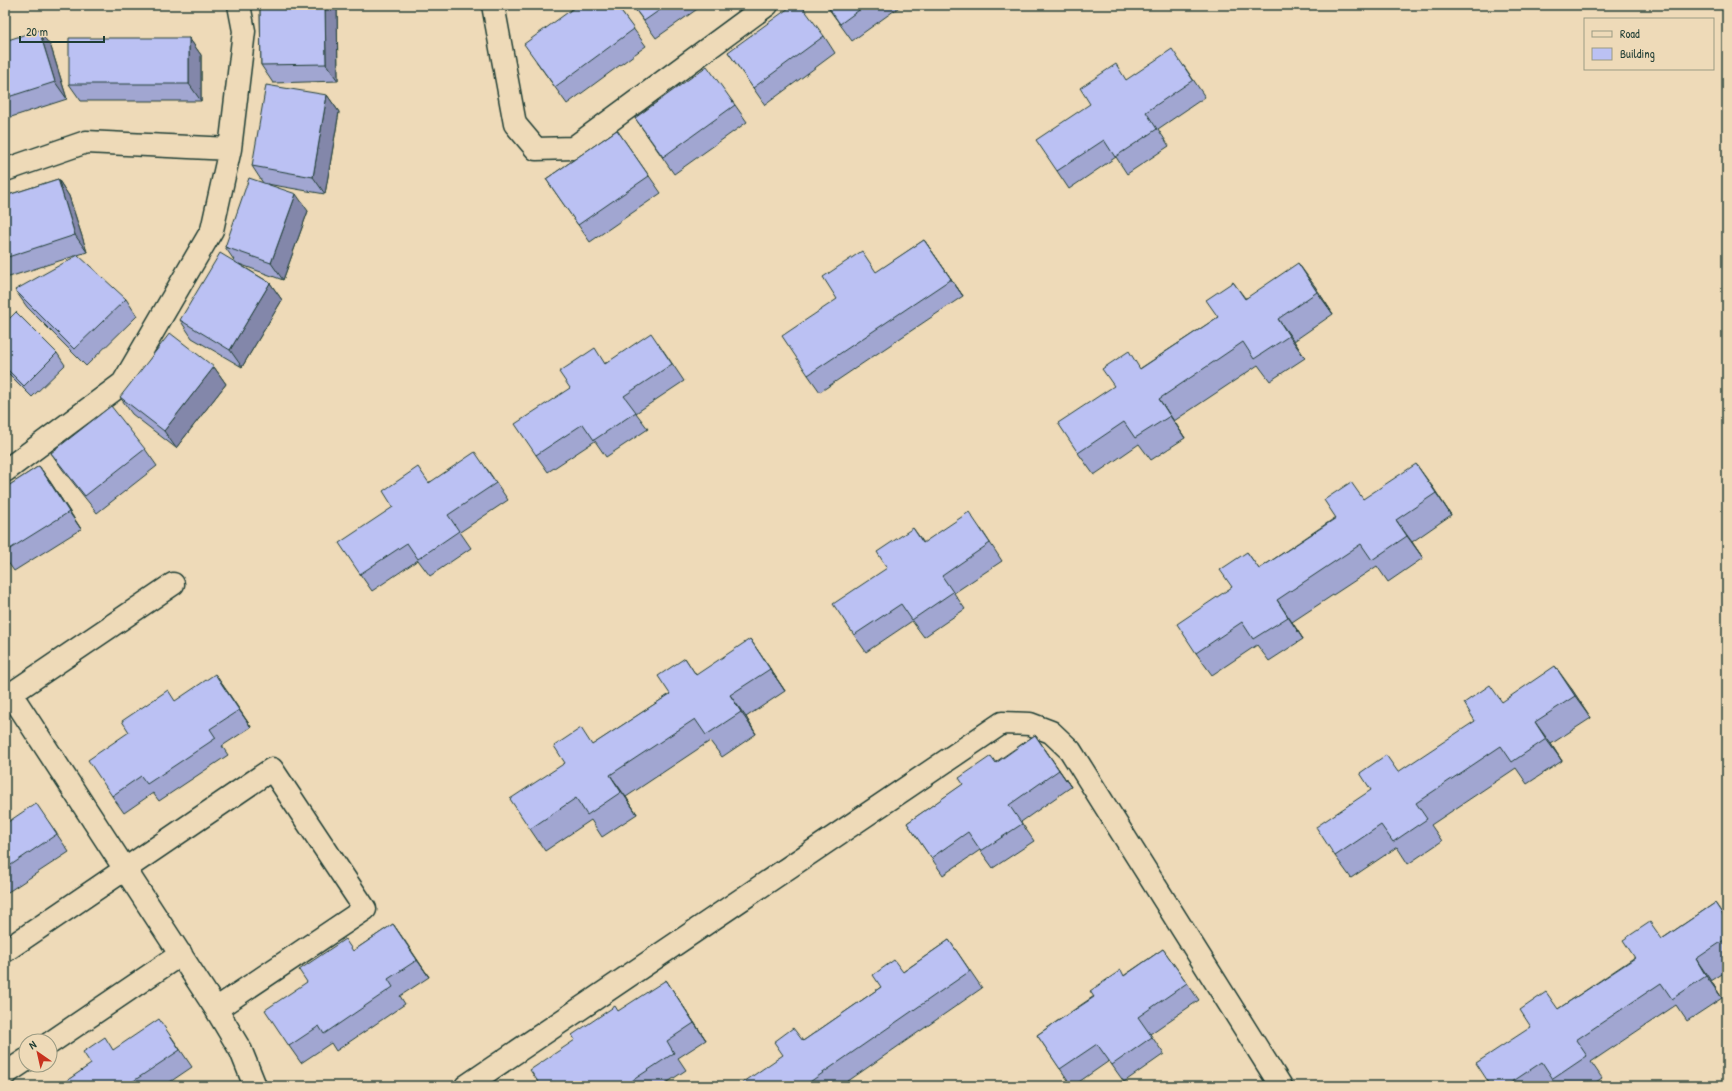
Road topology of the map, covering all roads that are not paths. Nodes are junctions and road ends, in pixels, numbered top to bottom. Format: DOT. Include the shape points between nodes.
graph roads {
  1 [pos="239,5"];
  2 [pos="493,5"];
  3 [pos="767,5"];
  4 [pos="230,149"];
  5 [pos="5,170"];
  6 [pos="5,471"];
  7 [pos="173,584"];
  8 [pos="8,696"];
  9 [pos="124,868"];
  10 [pos="5,951"];
  11 [pos="181,954"];
  12 [pos="216,1009"];
  13 [pos="58,1038"];
  14 [pos="18,1065"];
  15 [pos="5,1074"];
  16 [pos="255,1086"];
  17 [pos="466,1086"];
  18 [pos="1281,1086"];
  1 -- 4 [label="street" via="244,31"];
  2 -- 3 [label="street" via="515,124 536,149 573,148"];
  4 -- 5 [label="street" via="86,142"];
  4 -- 6 [label="street" via="212,230 123,383"];
  7 -- 8 [label="street"];
  8 -- 9 [label="street"];
  9 -- 10 [label="street"];
  9 -- 11 [label="street"];
  9 -- 12 [label="street" via="272,769 365,909"];
  11 -- 12 [label="street"];
  11 -- 13 [label="street"];
  12 -- 16 [label="street" via="241,1051"];
  14 -- 15 [label="street"];
  17 -- 18 [label="street" via="1002,723 1037,726 1051,732 1070,750"];
}
